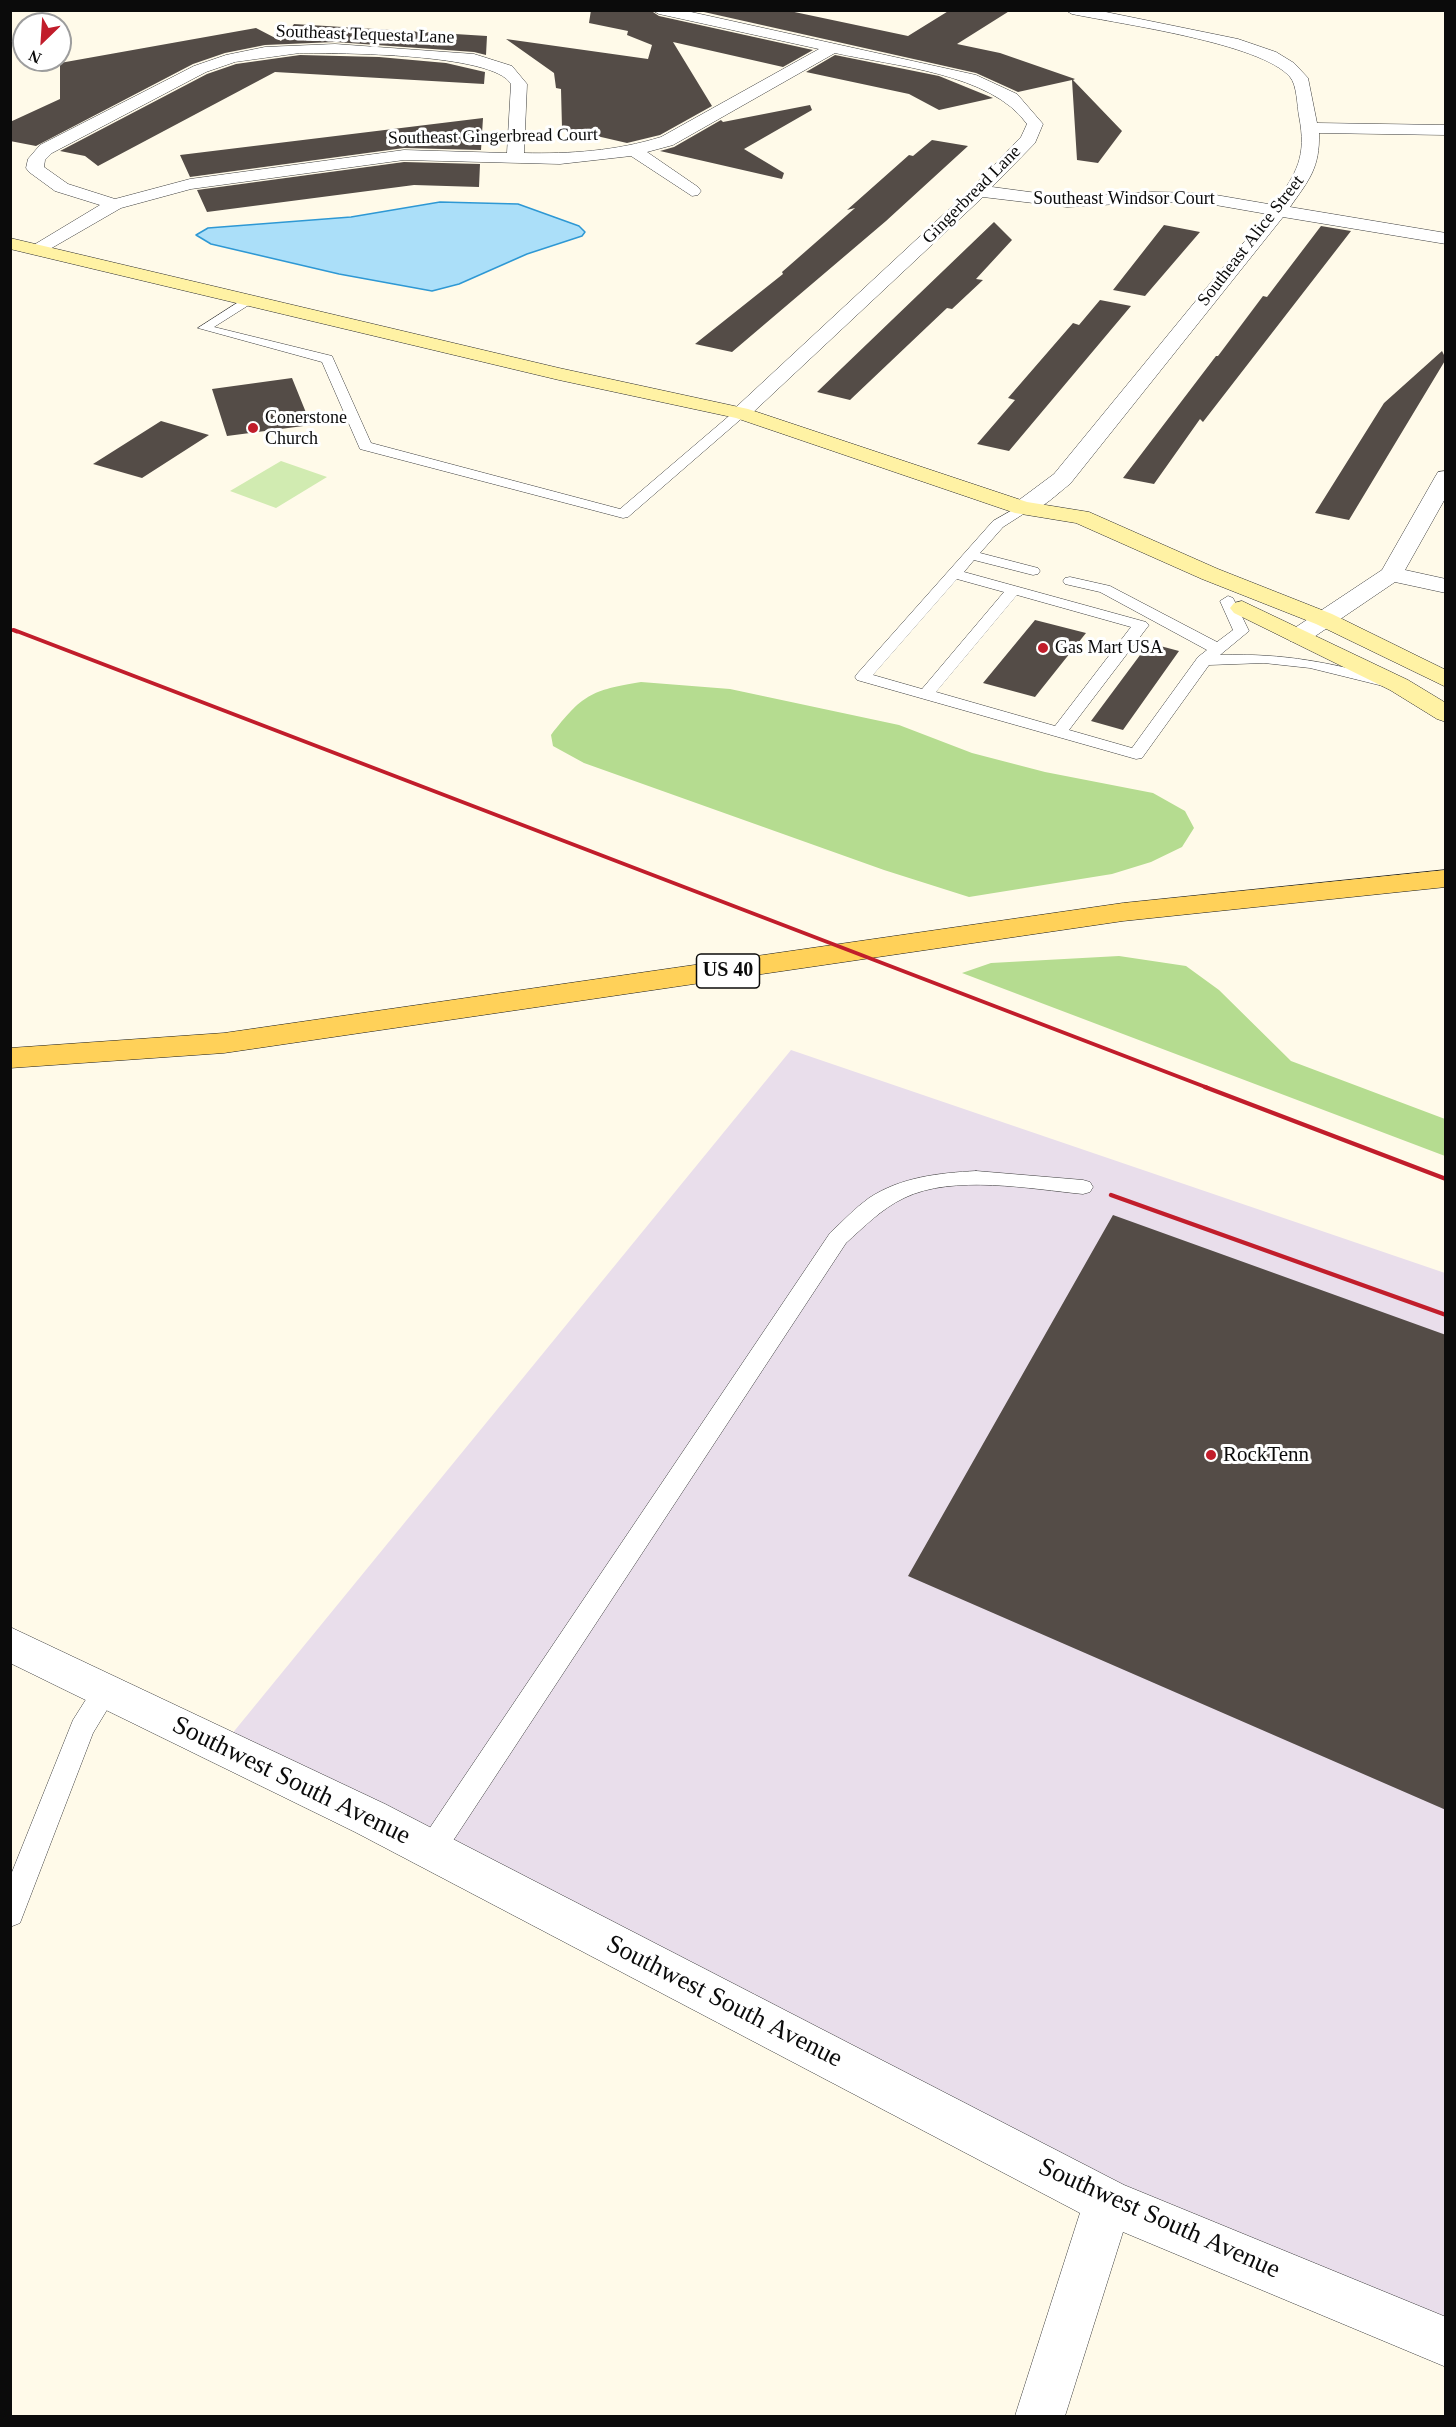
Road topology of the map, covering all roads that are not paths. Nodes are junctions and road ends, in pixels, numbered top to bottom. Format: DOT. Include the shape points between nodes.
graph roads {
  1 [pos="659,10"];
  2 [pos="1072,10"];
  3 [pos="833,48"];
  4 [pos="1310,128"];
  5 [pos="1446,130"];
  6 [pos="634,151"];
  7 [pos="515,157"];
  8 [pos="692,191"];
  9 [pos="979,191"];
  10 [pos="115,204"];
  11 [pos="1280,209"];
  12 [pos="1446,239"];
  13 [pos="10,243"];
  14 [pos="36,249"];
  15 [pos="248,300"];
  16 [pos="741,413"];
  17 [pos="1446,477"];
  18 [pos="1023,508"];
  19 [pos="970,555"];
  20 [pos="1033,571"];
  21 [pos="956,574"];
  22 [pos="1391,574"];
  23 [pos="1070,581"];
  24 [pos="1446,586"];
  25 [pos="1014,589"];
  26 [pos="1228,601"];
  27 [pos="1155,616"];
  28 [pos="1323,619"];
  29 [pos="1141,625"];
  30 [pos="1299,636"];
  31 [pos="1218,649"];
  32 [pos="1204,660"];
  33 [pos="1446,680"];
  34 [pos="1399,685"];
  35 [pos="925,695"];
  36 [pos="1446,714"];
  37 [pos="1059,733"];
  38 [pos="1444,878"];
  39 [pos="10,1058"];
  40 [pos="1083,1187"];
  41 [pos="10,1644"];
  42 [pos="106,1690"];
  43 [pos="431,1850"];
  44 [pos="10,1914"];
  45 [pos="1108,2202"];
  46 [pos="1446,2343"];
  47 [pos="1040,2416"];
  1 -- 3 [label="street, Gingerbread Lane"];
  2 -- 4 [label="street, Southeast Alice Street" via="1153,20 1271,55 1300,78"];
  3 -- 6 [label="street, Southeast Gingerbread Court" via="667,141"];
  3 -- 9 [label="street, Gingerbread Lane" via="957,75 989,84 1015,98 1035,124 1029,140"];
  4 -- 5 [label="street"];
  4 -- 11 [label="street, Southeast Alice Street" via="1311,153 1306,172"];
  6 -- 7 [label="street, Southeast Gingerbread Court" via="560,159"];
  6 -- 8 [label="street"];
  7 -- 10 [label="street, Southeast Gingerbread Court" via="404,155 190,184"];
  7 -- 10 [label="street, Southeast Tequesta Lane" via="519,84 516,76 503,67 450,57 296,48 258,51 200,69 46,149 37,159 35,168 46,181"];
  9 -- 11 [label="street, Southeast Windsor Court" via="1067,202 1204,198"];
  9 -- 16 [label="street, Gingerbread Lane"];
  10 -- 14 [label="street, Southeast Gingerbread Court"];
  11 -- 12 [label="street, Southeast Windsor Court"];
  11 -- 18 [label="street, Southeast Alice Street" via="1062,479"];
  13 -- 14 [label="main road"];
  14 -- 15 [label="main road"];
  15 -- 16 [label="main road"];
  15 -- 16 [label="lane" via="204,328 327,359 364,446 623,514"];
  16 -- 18 [label="main road"];
  17 -- 22 [label="street"];
  18 -- 19 [label="lane" via="998,524"];
  18 -- 26 [label="main road" via="1056,530"];
  18 -- 28 [label="main road" via="1081,517"];
  19 -- 20 [label="lane"];
  19 -- 21 [label="lane"];
  21 -- 25 [label="lane"];
  21 -- 35 [label="lane" via="863,677"];
  22 -- 24 [label="street"];
  22 -- 28 [label="street"];
  23 -- 27 [label="lane" via="1106,590"];
  25 -- 29 [label="lane"];
  25 -- 35 [label="lane"];
  26 -- 30 [label="main road"];
  26 -- 31 [label="lane" via="1241,631"];
  27 -- 29 [label="lane"];
  27 -- 31 [label="lane"];
  28 -- 30 [label="street"];
  28 -- 33 [label="main road"];
  29 -- 37 [label="lane"];
  30 -- 34 [label="main road"];
  31 -- 32 [label="lane"];
  32 -- 34 [label="lane" via="1264,658 1310,663"];
  32 -- 37 [label="lane" via="1136,754"];
  34 -- 36 [label="main road"];
  35 -- 37 [label="lane"];
  38 -- 39 [label="main road, US 40" via="1123,912 224,1043"];
  40 -- 43 [label="lane" via="991,1178 929,1180 878,1203 838,1238"];
  41 -- 42 [label="street, Southwest South Avenue"];
  42 -- 43 [label="street, Southwest South Avenue"];
  42 -- 44 [label="lane" via="82,1728"];
  43 -- 45 [label="street, Southwest South Avenue"];
  45 -- 46 [label="street, Southwest South Avenue"];
  45 -- 47 [label="street"];
}
